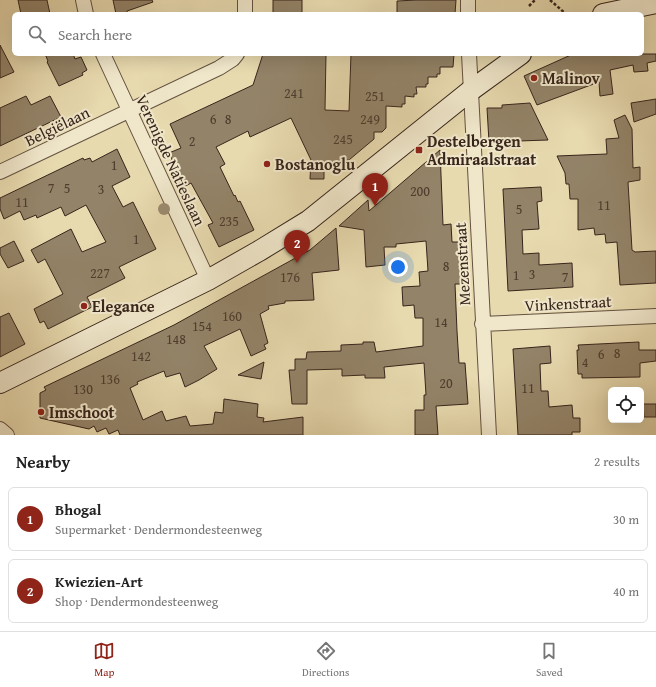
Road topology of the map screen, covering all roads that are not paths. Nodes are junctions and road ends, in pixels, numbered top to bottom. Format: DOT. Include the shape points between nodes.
graph roads {
  1 [pos="245,0"];
  2 [pos="468,0"];
  3 [pos="656,3"];
  4 [pos="245,12"];
  5 [pos="468,12"];
  6 [pos="613,12"];
  7 [pos="104,56"];
  8 [pos="235,56"];
  9 [pos="469,56"];
  10 [pos="518,56"];
  11 [pos="470,90"];
  12 [pos="129,110"];
  13 [pos="0,172"];
  14 [pos="208,280"];
  15 [pos="656,316"];
  16 [pos="482,324"];
  17 [pos="0,383"];
  18 [pos="0,429"];
  19 [pos="7,435"];
  20 [pos="489,435"];
  1 -- 4 [label="street"];
  2 -- 5 [label="street"];
  3 -- 6 [label="main road"];
  7 -- 12 [label="street, Verenigde Natieslaan"];
  8 -- 12 [label="street, Belgiëlaan" via="219,68"];
  9 -- 11 [label="street, Mezenstraat"];
  10 -- 11 [label="main road"];
  11 -- 14 [label="main road" via="305,223"];
  11 -- 16 [label="street, Mezenstraat"];
  12 -- 13 [label="street, Belgiëlaan"];
  12 -- 14 [label="street, Verenigde Natieslaan"];
  14 -- 17 [label="main road"];
  15 -- 16 [label="street, Vinkenstraat"];
  16 -- 20 [label="street, Mezenstraat"];
  18 -- 19 [label="street"];
}
